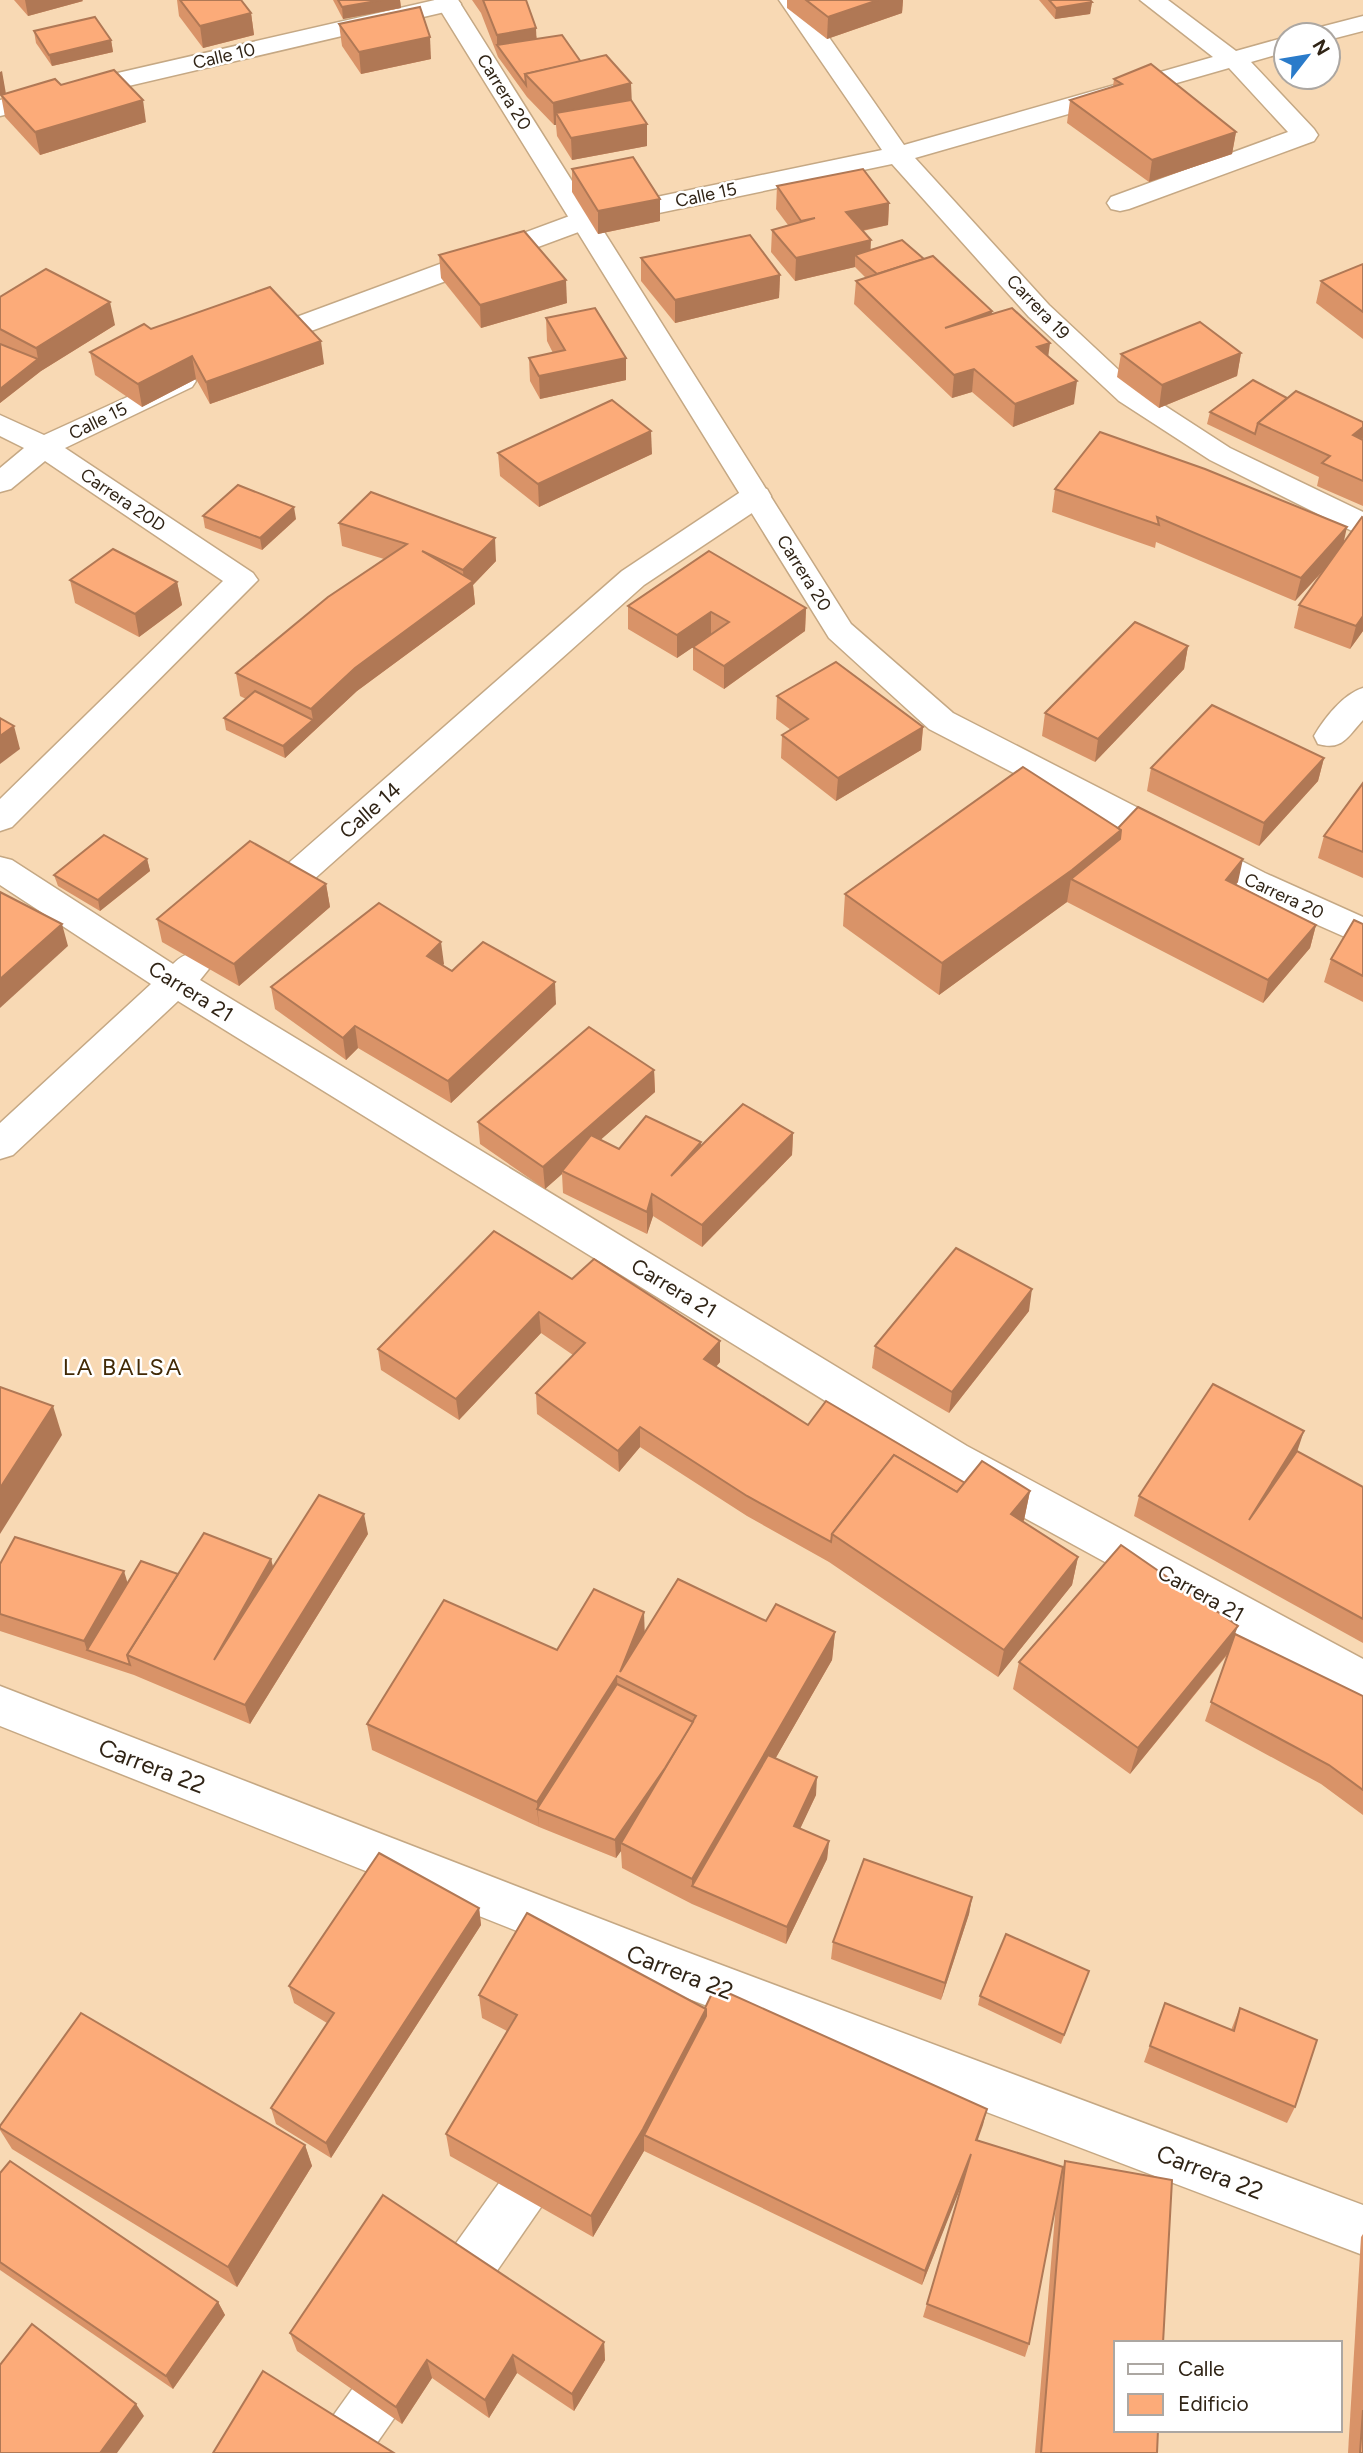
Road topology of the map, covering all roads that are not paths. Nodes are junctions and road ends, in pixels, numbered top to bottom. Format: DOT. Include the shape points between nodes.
graph roads {
  1 [pos="791,0"];
  2 [pos="1152,0"];
  3 [pos="447,2"];
  4 [pos="1363,23"];
  5 [pos="1342,29"];
  6 [pos="1272,48"];
  7 [pos="1232,58"];
  8 [pos="0,108"];
  9 [pos="898,155"];
  10 [pos="1120,203"];
  11 [pos="585,219"];
  12 [pos="230,358"];
  13 [pos="206,369"];
  14 [pos="0,425"];
  15 [pos="44,447"];
  16 [pos="0,483"];
  17 [pos="756,496"];
  18 [pos="1363,524"];
  19 [pos="1363,699"];
  20 [pos="1330,736"];
  21 [pos="0,819"];
  22 [pos="0,869"];
  23 [pos="1363,932"];
  24 [pos="175,982"];
  25 [pos="0,1145"];
  26 [pos="1363,1681"];
  27 [pos="0,1706"];
  28 [pos="574,2117"];
  29 [pos="1363,2230"];
  30 [pos="339,2453"];
  1 -- 9 [label="street, Carrera 19"];
  2 -- 7 [label="street"];
  3 -- 8 [label="street, Calle 10"];
  3 -- 11 [label="street, Carrera 20"];
  4 -- 5 [label="street"];
  6 -- 7 [label="street, Calle 15"];
  7 -- 9 [label="street, Calle 15"];
  7 -- 10 [label="street" via="1305,135"];
  9 -- 11 [label="street, Calle 15"];
  9 -- 18 [label="street, Carrera 19" via="1039,311 1129,394 1220,454"];
  11 -- 12 [label="street, Calle 15" via="293,328"];
  11 -- 17 [label="street, Carrera 20"];
  13 -- 15 [label="street, Calle 15"];
  14 -- 15 [label="street, Carrera 20D"];
  15 -- 16 [label="street, Calle 15"];
  15 -- 21 [label="street, Carrera 20D" via="242,580"];
  17 -- 23 [label="street, Carrera 20" via="840,631 941,720 1253,882"];
  17 -- 24 [label="street, Calle 14" via="634,578"];
  19 -- 20 [label="street"];
  22 -- 24 [label="street, Carrera 21"];
  24 -- 25 [label="street, Calle 14"];
  24 -- 26 [label="street, Carrera 21" via="952,1458"];
  27 -- 29 [label="street, Carrera 22" via="665,1988"];
  28 -- 30 [label="street"];
}
